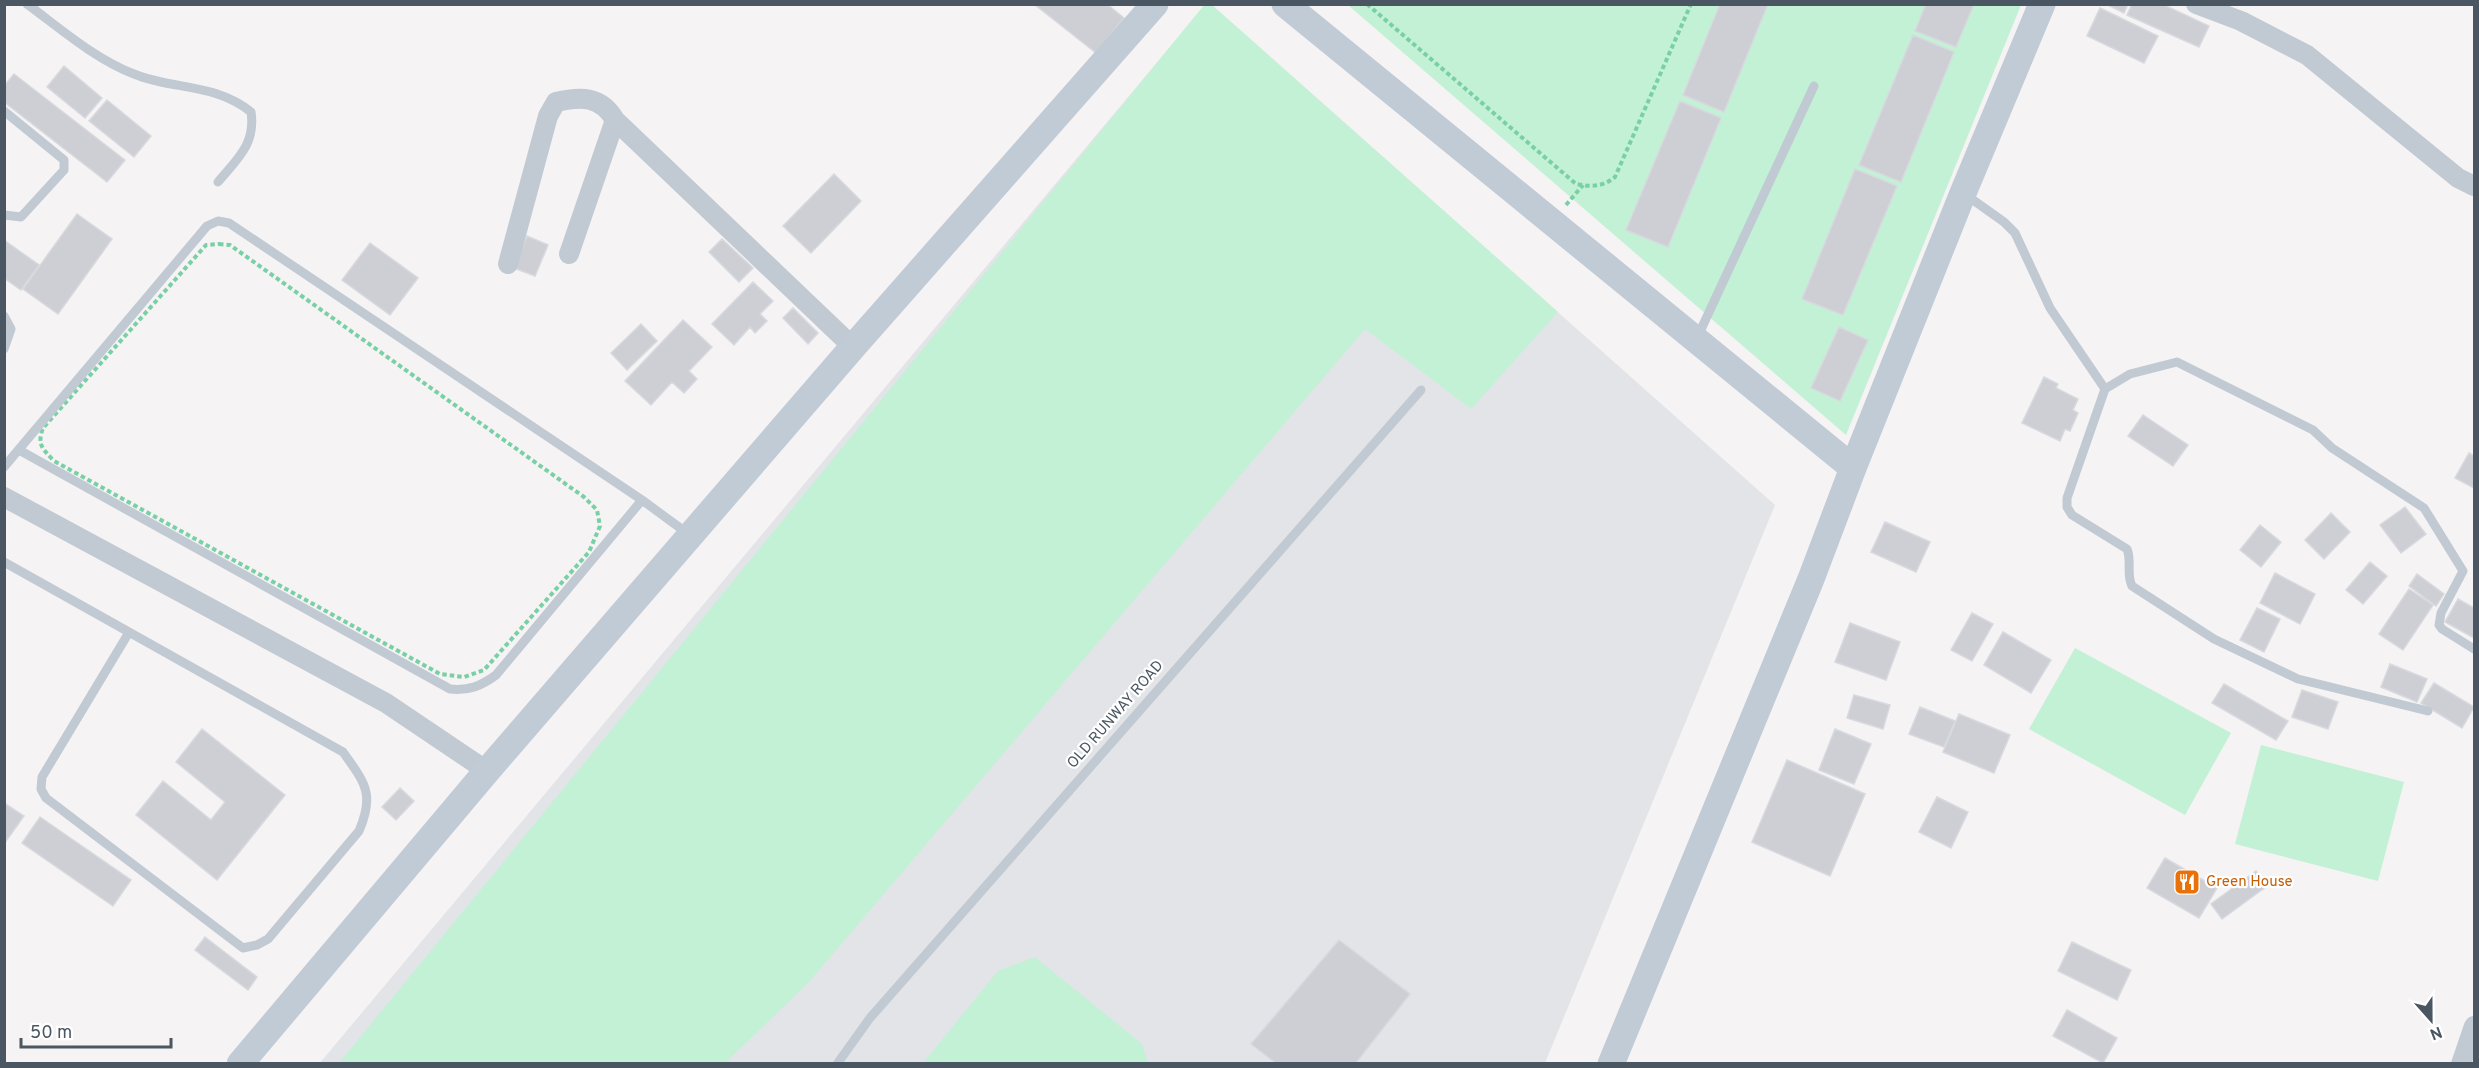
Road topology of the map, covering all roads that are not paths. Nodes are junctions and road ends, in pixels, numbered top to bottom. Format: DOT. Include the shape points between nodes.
graph roads {
  1 [pos="27,4"];
  2 [pos="1155,4"];
  3 [pos="1285,4"];
  4 [pos="2042,4"];
  5 [pos="2196,4"];
  6 [pos="1814,86"];
  7 [pos="4,111"];
  8 [pos="615,120"];
  9 [pos="218,182"];
  10 [pos="2475,186"];
  11 [pos="1963,193"];
  12 [pos="4,214"];
  13 [pos="569,254"];
  14 [pos="507,264"];
  15 [pos="4,316"];
  16 [pos="1696,340"];
  17 [pos="853,347"];
  18 [pos="4,349"];
  19 [pos="2105,389"];
  20 [pos="1421,390"];
  21 [pos="19,450"];
  22 [pos="4,467"];
  23 [pos="1853,468"];
  24 [pos="4,497"];
  25 [pos="642,500"];
  26 [pos="692,536"];
  27 [pos="4,562"];
  28 [pos="128,633"];
  29 [pos="2475,649"];
  30 [pos="2428,711"];
  31 [pos="487,771"];
  32 [pos="2475,1026"];
  33 [pos="240,1064"];
  34 [pos="837,1064"];
  35 [pos="1611,1064"];
  36 [pos="2461,1064"];
  1 -- 9 [label="lane" via="96,54 135,75 205,90 240,103 251,112 253,125 247,146"];
  2 -- 17 [label="street"];
  3 -- 16 [label="street"];
  4 -- 11 [label="street"];
  5 -- 10 [label="street" via="2241,21 2307,55 2458,178"];
  6 -- 16 [label="lane"];
  7 -- 12 [label="lane" via="64,160 64,170 21,217"];
  8 -- 13 [label="street"];
  8 -- 14 [label="street" via="601,103 571,99 556,102 548,116"];
  8 -- 17 [label="street"];
  11 -- 19 [label="lane" via="2015,233 2050,308"];
  11 -- 23 [label="street"];
  15 -- 18 [label="lane" via="11,329"];
  16 -- 23 [label="street"];
  17 -- 26 [label="street"];
  19 -- 29 [label="lane" via="2130,374 2177,362 2313,430 2332,448 2424,508 2463,566 2439,624"];
  19 -- 30 [label="lane" via="2067,507 2072,515 2127,549 2132,586 2214,639 2298,679"];
  20 -- 34 [label="lane, OLD RUNWAY ROAD" via="870,1018"];
  21 -- 22 [label="lane"];
  21 -- 25 [label="lane" via="450,689 482,686 496,675"];
  21 -- 25 [label="lane" via="207,226 218,221 229,223"];
  23 -- 35 [label="street"];
  24 -- 31 [label="street" via="386,703"];
  25 -- 26 [label="lane"];
  26 -- 31 [label="street"];
  27 -- 28 [label="lane"];
  28 -- 28 [label="lane" via="343,752 367,793 367,811 359,831 268,939 257,945 243,948 46,798 41,789 42,777"];
  31 -- 33 [label="street"];
  32 -- 36 [label="street"];
}
